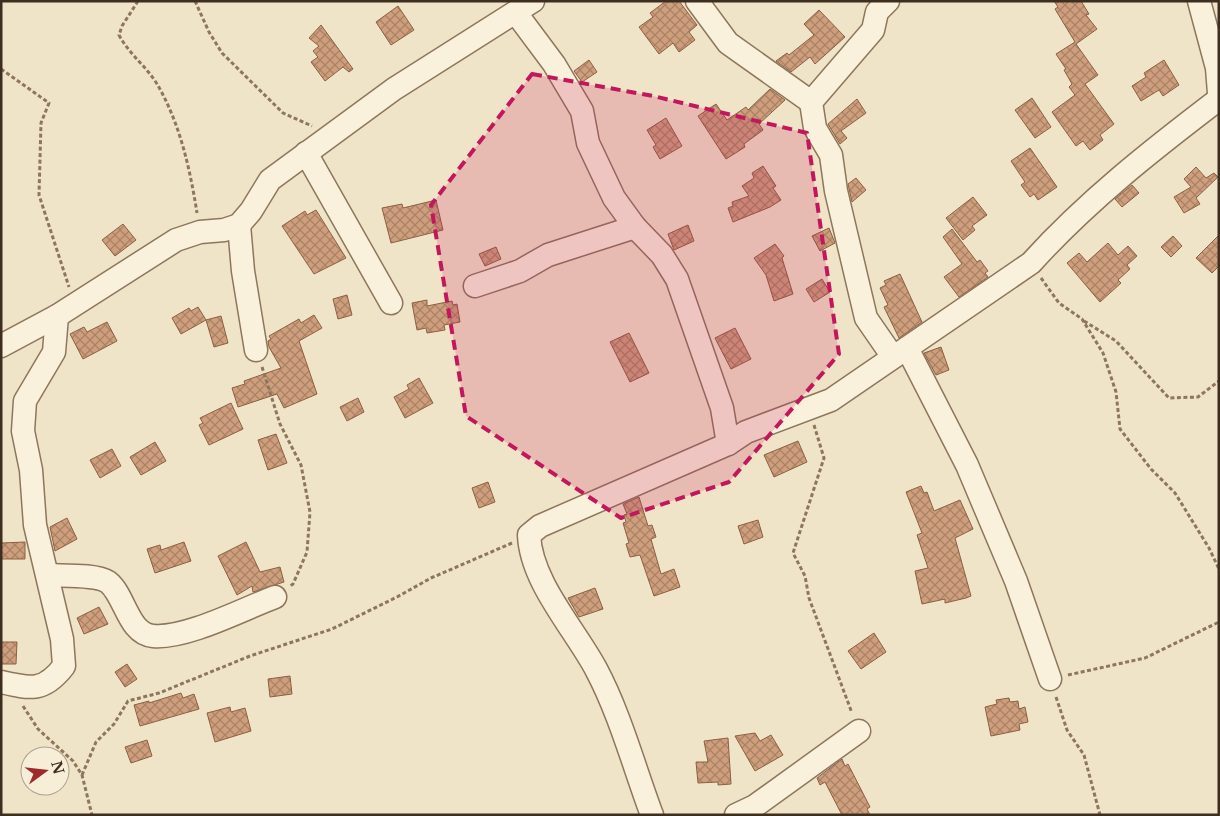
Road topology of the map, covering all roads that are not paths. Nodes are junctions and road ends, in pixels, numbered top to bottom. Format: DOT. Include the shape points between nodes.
graph roads {
  1 [pos="697,1"];
  2 [pos="888,1"];
  3 [pos="1199,1"];
  4 [pos="524,7"];
  5 [pos="1219,93"];
  6 [pos="1219,100"];
  7 [pos="811,102"];
  8 [pos="306,153"];
  9 [pos="240,225"];
  10 [pos="634,227"];
  11 [pos="475,286"];
  12 [pos="391,303"];
  13 [pos="65,310"];
  14 [pos="1,346"];
  15 [pos="256,350"];
  16 [pos="900,352"];
  17 [pos="728,444"];
  18 [pos="48,575"];
  19 [pos="275,596"];
  20 [pos="1050,679"];
  21 [pos="1,682"];
  22 [pos="859,731"];
  23 [pos="652,815"];
  24 [pos="736,815"];
  1 -- 7 [label="street" via="728,44"];
  2 -- 7 [label="street" via="877,12 873,30"];
  3 -- 5 [label="street" via="1217,68"];
  4 -- 8 [label="street" via="394,89"];
  4 -- 10 [label="street" via="582,112 588,143 614,198"];
  6 -- 16 [label="street" via="1130,168 1051,240 1031,263"];
  7 -- 16 [label="street" via="815,128 830,155 866,318"];
  8 -- 9 [label="street" via="270,180"];
  8 -- 12 [label="street"];
  9 -- 13 [label="street" via="176,240"];
  9 -- 15 [label="street" via="243,271"];
  10 -- 11 [label="street" via="548,255 520,272"];
  10 -- 17 [label="street" via="662,255 677,278 722,408"];
  13 -- 14 [label="street"];
  13 -- 18 [label="street" via="54,352 25,400 23,431 31,470 35,525"];
  16 -- 17 [label="street" via="832,400 746,432"];
  16 -- 20 [label="street" via="967,465 1016,581"];
  17 -- 23 [label="street" via="540,526 529,535 532,559 540,578 608,695"];
  18 -- 19 [label="street" via="106,581 118,592 134,624 141,632 152,636 189,631"];
  18 -- 21 [label="street" via="62,639 64,666 53,680 41,687"];
  22 -- 24 [label="street" via="755,806"];
}
